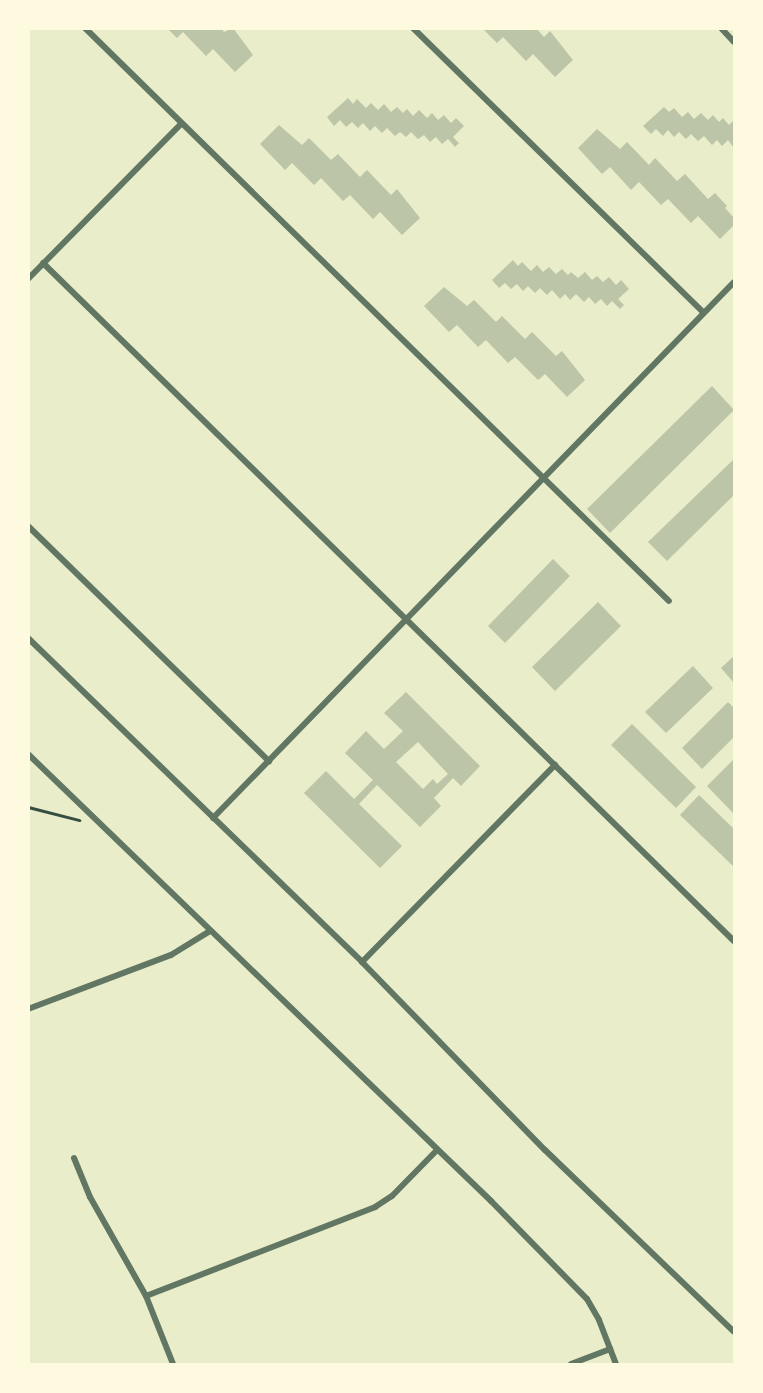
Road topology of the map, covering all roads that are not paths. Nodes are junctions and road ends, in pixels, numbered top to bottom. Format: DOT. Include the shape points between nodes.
graph roads {
  1 [pos="85,28"];
  2 [pos="413,28"];
  3 [pos="721,28"];
  4 [pos="735,42"];
  5 [pos="181,124"];
  6 [pos="44,263"];
  7 [pos="28,279"];
  8 [pos="735,282"];
  9 [pos="704,312"];
  10 [pos="544,480"];
  11 [pos="28,526"];
  12 [pos="669,601"];
  13 [pos="407,621"];
  14 [pos="28,638"];
  15 [pos="28,754"];
  16 [pos="269,761"];
  17 [pos="555,765"];
  18 [pos="213,818"];
  19 [pos="210,931"];
  20 [pos="735,941"];
  21 [pos="362,962"];
  22 [pos="28,1009"];
  23 [pos="437,1150"];
  24 [pos="74,1158"];
  25 [pos="146,1296"];
  26 [pos="735,1332"];
  27 [pos="610,1350"];
  28 [pos="173,1365"];
  29 [pos="571,1365"];
  30 [pos="616,1365"];
  1 -- 5 [label="street"];
  2 -- 9 [label="street"];
  3 -- 4 [label="street"];
  5 -- 6 [label="street"];
  5 -- 10 [label="street"];
  6 -- 7 [label="street"];
  6 -- 13 [label="street"];
  8 -- 9 [label="street"];
  9 -- 10 [label="street"];
  10 -- 12 [label="street"];
  10 -- 13 [label="street"];
  11 -- 16 [label="street"];
  13 -- 16 [label="street"];
  13 -- 17 [label="street"];
  14 -- 18 [label="street"];
  15 -- 19 [label="street"];
  16 -- 18 [label="street"];
  17 -- 20 [label="street"];
  17 -- 21 [label="street"];
  18 -- 21 [label="street"];
  19 -- 22 [label="street" via="171,955"];
  19 -- 23 [label="street"];
  21 -- 26 [label="street" via="545,1150"];
  23 -- 25 [label="street" via="392,1196 375,1207"];
  23 -- 27 [label="street" via="587,1299"];
  24 -- 25 [label="street" via="90,1197"];
  25 -- 28 [label="street"];
  27 -- 29 [label="street"];
  27 -- 30 [label="street"];
}
